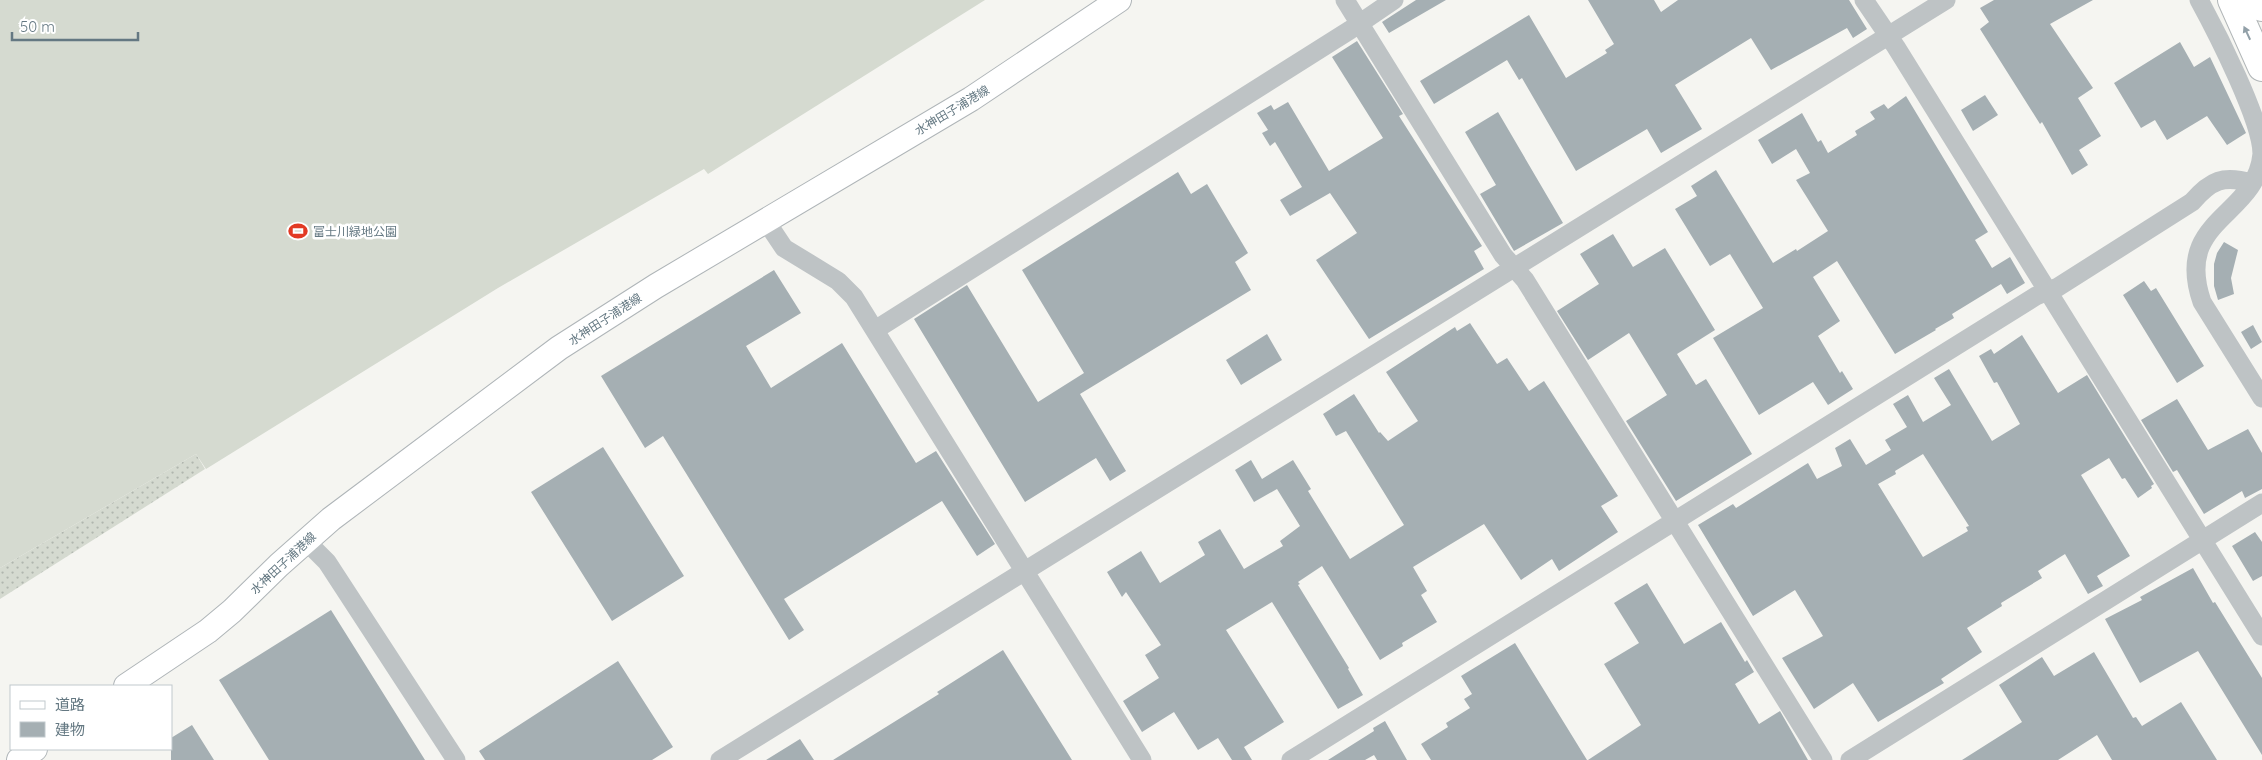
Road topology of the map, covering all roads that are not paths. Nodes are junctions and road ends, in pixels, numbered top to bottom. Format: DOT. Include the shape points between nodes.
graph roads {
  1 [pos="1119,0"];
  2 [pos="1345,0"];
  3 [pos="1394,0"];
  4 [pos="1864,0"];
  5 [pos="1946,0"];
  6 [pos="2199,0"];
  7 [pos="2232,0"];
  8 [pos="2259,0"];
  9 [pos="2262,7"];
  10 [pos="1360,23"];
  11 [pos="1887,34"];
  12 [pos="2262,67"];
  13 [pos="2252,183"];
  14 [pos="766,221"];
  15 [pos="1514,267"];
  16 [pos="2048,292"];
  17 [pos="875,330"];
  18 [pos="2262,398"];
  19 [pos="2262,503"];
  20 [pos="1673,520"];
  21 [pos="2203,538"];
  22 [pos="306,541"];
  23 [pos="1025,573"];
  24 [pos="2262,636"];
  25 [pos="127,685"];
  26 [pos="34,750"];
  27 [pos="19,760"];
  28 [pos="456,760"];
  29 [pos="720,760"];
  30 [pos="1142,760"];
  31 [pos="1290,760"];
  32 [pos="1823,760"];
  33 [pos="1850,760"];
  1 -- 14 [label="main road, 水神田子浦港線" via="971,99"];
  2 -- 10 [label="street"];
  3 -- 10 [label="street"];
  4 -- 11 [label="street"];
  5 -- 11 [label="street"];
  6 -- 13 [label="street" via="2214,27 2260,135 2262,153"];
  12 -- 7 [label="highway, one-way"];
  8 -- 9 [label="highway"];
  10 -- 15 [label="street" via="1503,255"];
  10 -- 17 [label="street"];
  11 -- 15 [label="street"];
  11 -- 16 [label="street"];
  13 -- 16 [label="street" via="2231,179 2213,182 2192,202"];
  13 -- 18 [label="street" via="2203,238 2195,268 2202,302"];
  14 -- 17 [label="street" via="784,248 846,288"];
  14 -- 22 [label="main road, 水神田子浦港線" via="559,348"];
  15 -- 20 [label="street"];
  15 -- 23 [label="street"];
  16 -- 20 [label="street" via="2028,301"];
  16 -- 21 [label="street"];
  17 -- 23 [label="street"];
  19 -- 21 [label="street"];
  20 -- 31 [label="street"];
  20 -- 32 [label="street"];
  21 -- 24 [label="street"];
  21 -- 33 [label="street"];
  22 -- 25 [label="main road, 水神田子浦港線" via="215,626"];
  22 -- 28 [label="street" via="327,562"];
  23 -- 29 [label="street"];
  23 -- 30 [label="street"];
  26 -- 27 [label="main road"];
}
